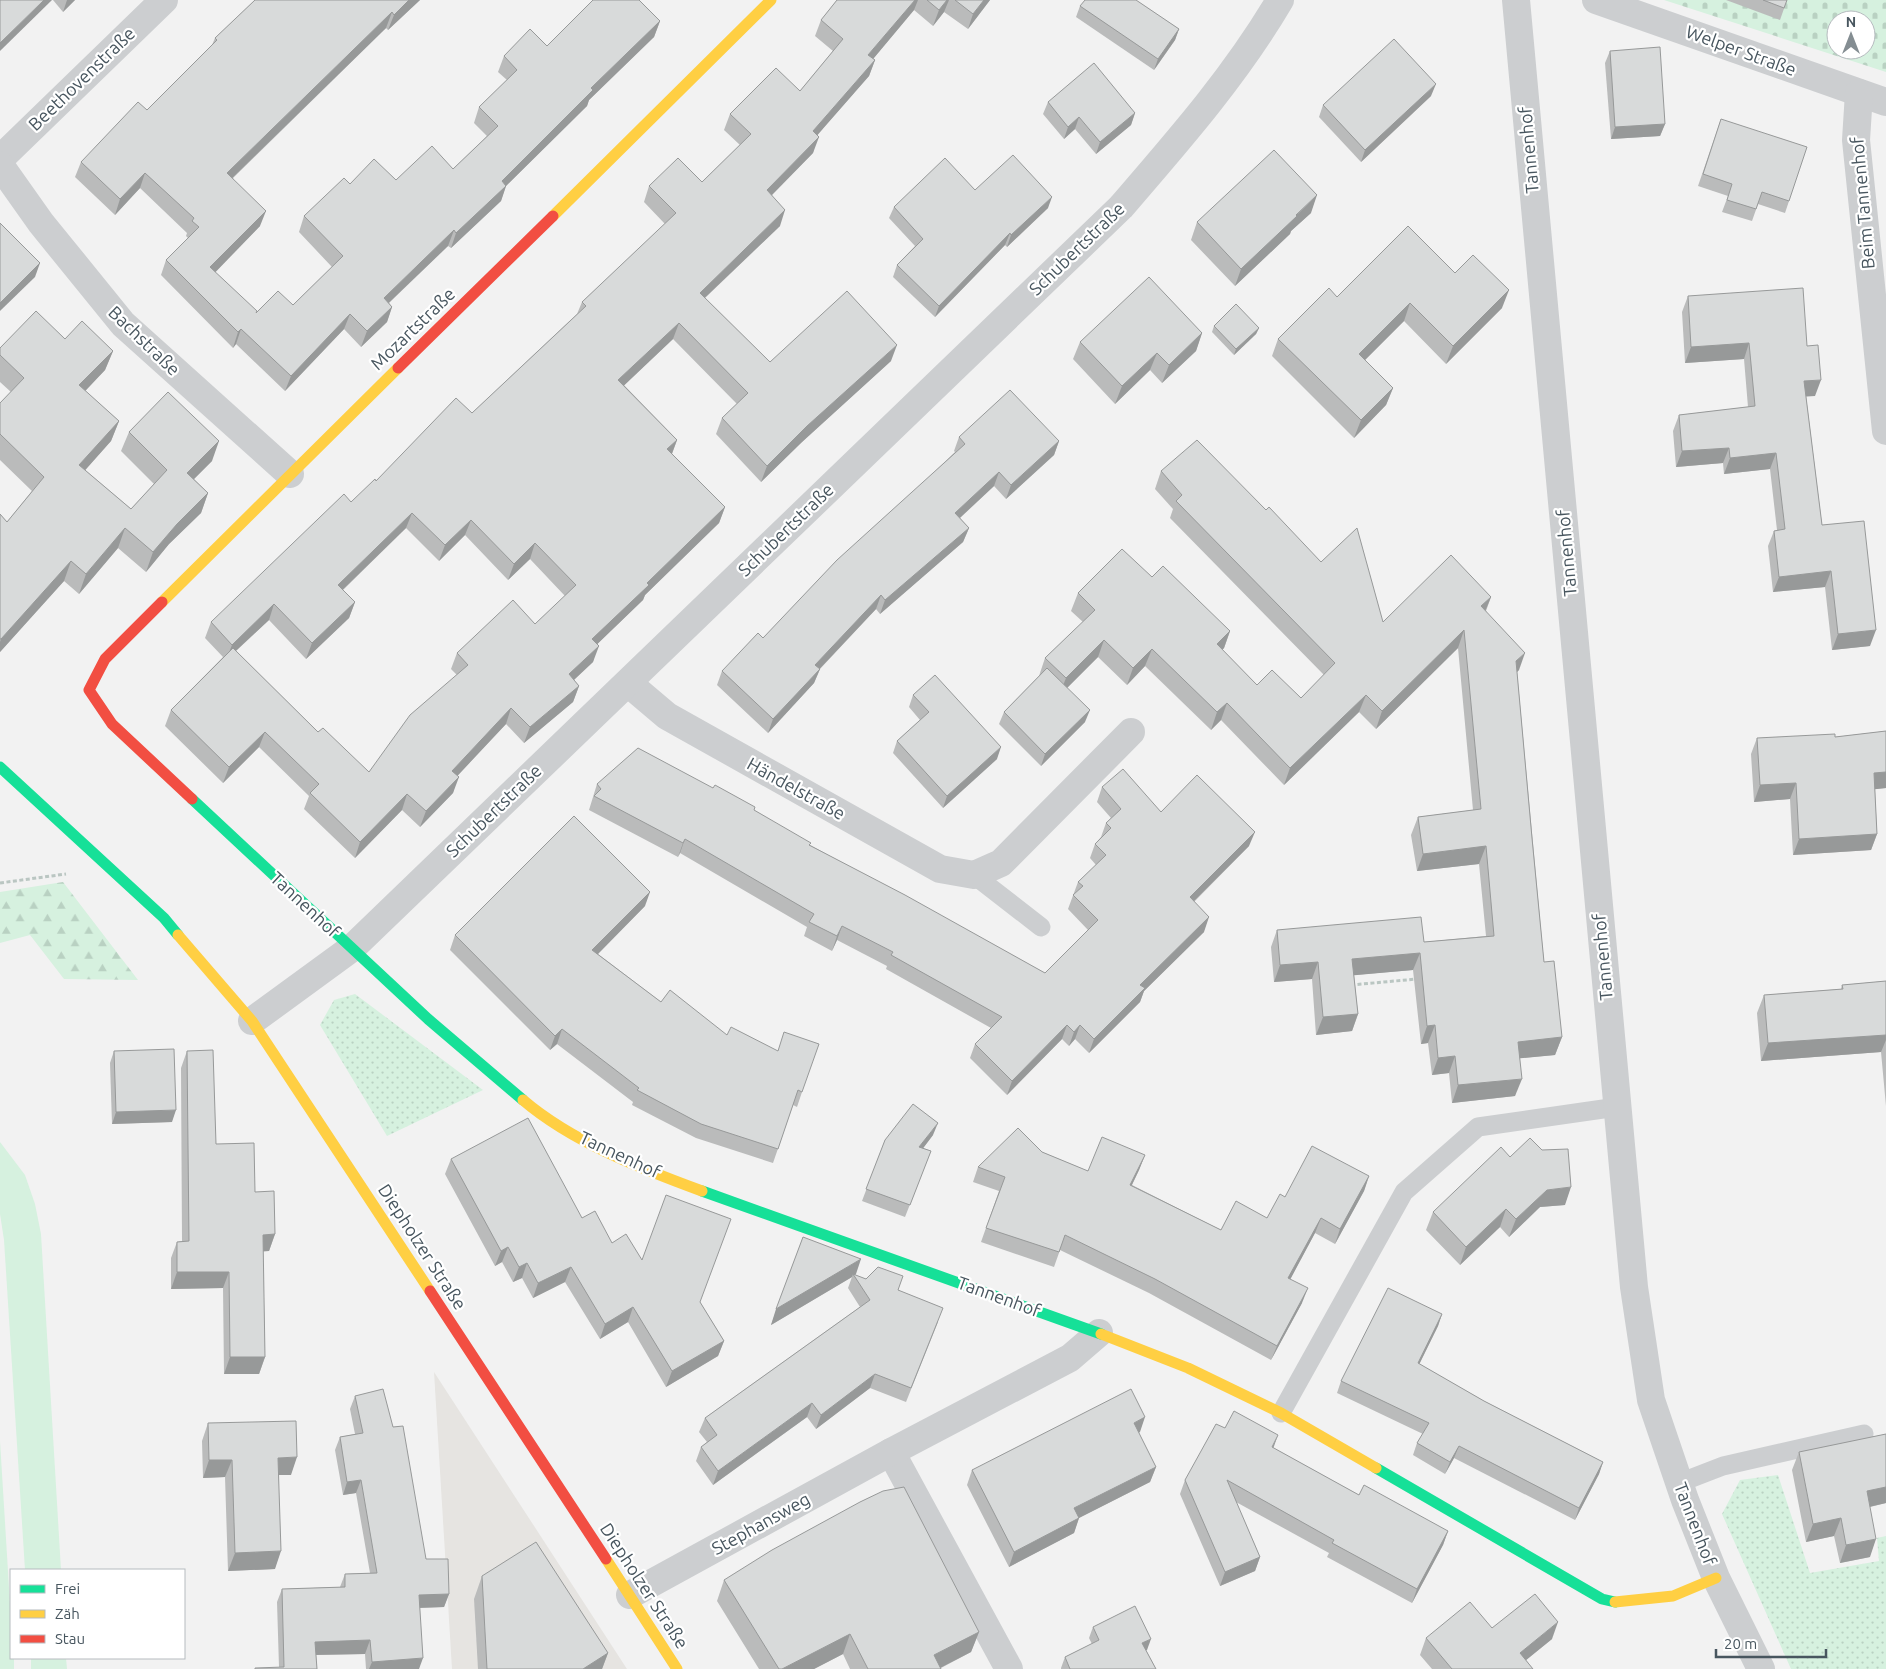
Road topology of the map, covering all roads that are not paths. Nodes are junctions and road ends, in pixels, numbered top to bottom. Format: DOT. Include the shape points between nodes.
graph roads {
  1 [pos="164,0"];
  2 [pos="771,0"];
  3 [pos="1280,0"];
  4 [pos="1516,0"];
  5 [pos="1596,0"];
  6 [pos="1860,93"];
  7 [pos="1886,102"];
  8 [pos="0,159"];
  9 [pos="0,165"];
  10 [pos="1886,431"];
  11 [pos="290,474"];
  12 [pos="628,683"];
  13 [pos="90,690"];
  14 [pos="1131,732"];
  15 [pos="0,767"];
  16 [pos="974,875"];
  17 [pos="1040,927"];
  18 [pos="352,948"];
  19 [pos="252,1021"];
  20 [pos="1617,1107"];
  21 [pos="1099,1333"];
  22 [pos="1282,1413"];
  23 [pos="1864,1434"];
  24 [pos="891,1452"];
  25 [pos="1679,1483"];
  26 [pos="1716,1578"];
  27 [pos="630,1595"];
  28 [pos="676,1669"];
  29 [pos="1008,1669"];
  30 [pos="1761,1669"];
  1 -- 8 [label="street, Beethovenstraße"];
  2 -- 11 [label="street, Mozartstraße"];
  3 -- 12 [label="street, Schubertstraße" via="1261,32 1190,128 1121,207"];
  4 -- 20 [label="street, Tannenhof"];
  5 -- 6 [label="street, Welper Straße"];
  6 -- 7 [label="street, Welper Straße"];
  6 -- 10 [label="street, Beim Tannenhof" via="1856,140"];
  9 -- 11 [label="street, Bachstraße" via="41,223 123,324"];
  11 -- 13 [label="street, Mozartstraße" via="106,659"];
  12 -- 16 [label="street, Händelstraße" via="667,716 940,869"];
  12 -- 18 [label="street, Schubertstraße"];
  13 -- 18 [label="street, Tannenhof" via="112,724"];
  14 -- 16 [label="street" via="1002,864"];
  15 -- 19 [label="street, Diepholzer Straße" via="164,918"];
  16 -- 17 [label="lane, Händelstraße"];
  18 -- 19 [label="street, Schubertstraße"];
  18 -- 21 [label="street, Tannenhof" via="428,1019 540,1115 599,1148 670,1179"];
  19 -- 27 [label="street, Diepholzer Straße"];
  20 -- 22 [label="lane" via="1478,1127 1404,1192"];
  20 -- 25 [label="street, Tannenhof" via="1634,1287 1651,1400"];
  21 -- 22 [label="street, Tannenhof" via="1188,1368"];
  21 -- 24 [label="street, Stephansweg" via="1070,1358"];
  22 -- 26 [label="street, Tannenhof" via="1602,1599 1617,1602 1673,1596"];
  23 -- 25 [label="lane" via="1723,1466"];
  24 -- 27 [label="street, Stephansweg"];
  24 -- 29 [label="street"];
  25 -- 26 [label="street, Tannenhof"];
  26 -- 30 [label="street"];
  27 -- 28 [label="street, Diepholzer Straße"];
}
